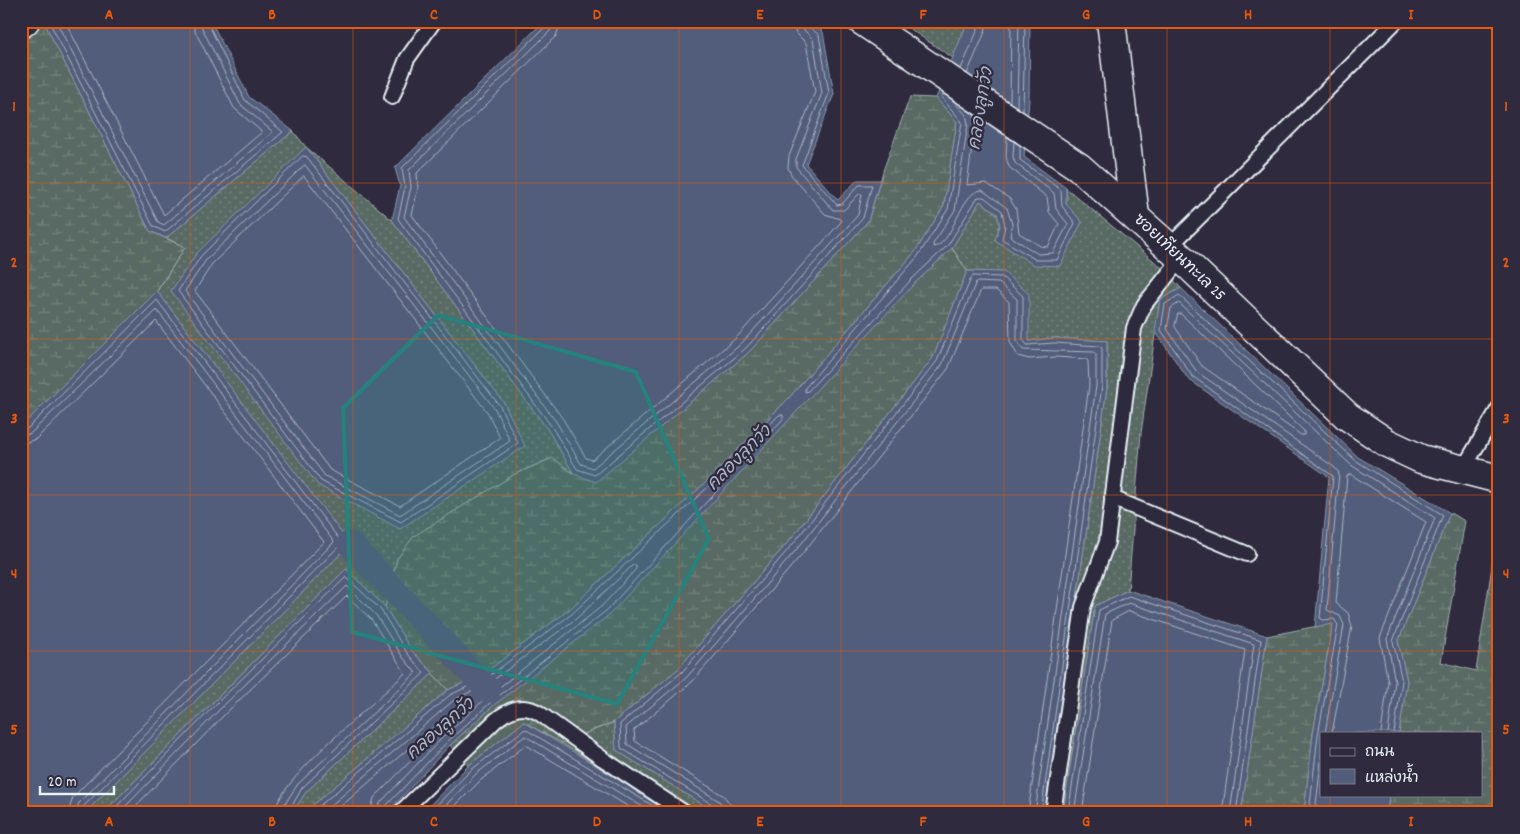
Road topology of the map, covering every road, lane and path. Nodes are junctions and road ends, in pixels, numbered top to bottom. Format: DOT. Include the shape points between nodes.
graph roads {
  1 [pos="26,21"];
  2 [pos="434,21"];
  3 [pos="862,21"];
  4 [pos="1111,21"];
  5 [pos="1396,21"];
  6 [pos="21,24"];
  7 [pos="392,97"];
  8 [pos="1135,216"];
  9 [pos="1175,252"];
  10 [pos="1499,408"];
  11 [pos="1462,471"];
  12 [pos="1499,479"];
  13 [pos="1112,498"];
  14 [pos="1247,554"];
  15 [pos="400,813"];
  16 [pos="685,813"];
  17 [pos="1053,813"];
  1 -- 6 [label="street"];
  2 -- 7 [label="lane" via="407,59"];
  3 -- 8 [label="street, ซอยเทียนทะเล 25" via="1079,167"];
  4 -- 8 [label="street"];
  5 -- 9 [label="lane"];
  8 -- 9 [label="street, ซอยเทียนทะเล 25"];
  9 -- 11 [label="street, ซอยเทียนทะเล 25" via="1347,416 1387,442 1421,458"];
  9 -- 13 [label="lane" via="1134,328"];
  10 -- 11 [label="lane"];
  11 -- 12 [label="street, ซอยเทียนทะเล 25"];
  13 -- 14 [label="lane"];
  13 -- 17 [label="lane" via="1107,542 1083,607"];
  15 -- 16 [label="lane" via="496,720 523,706 530,707"];
}
